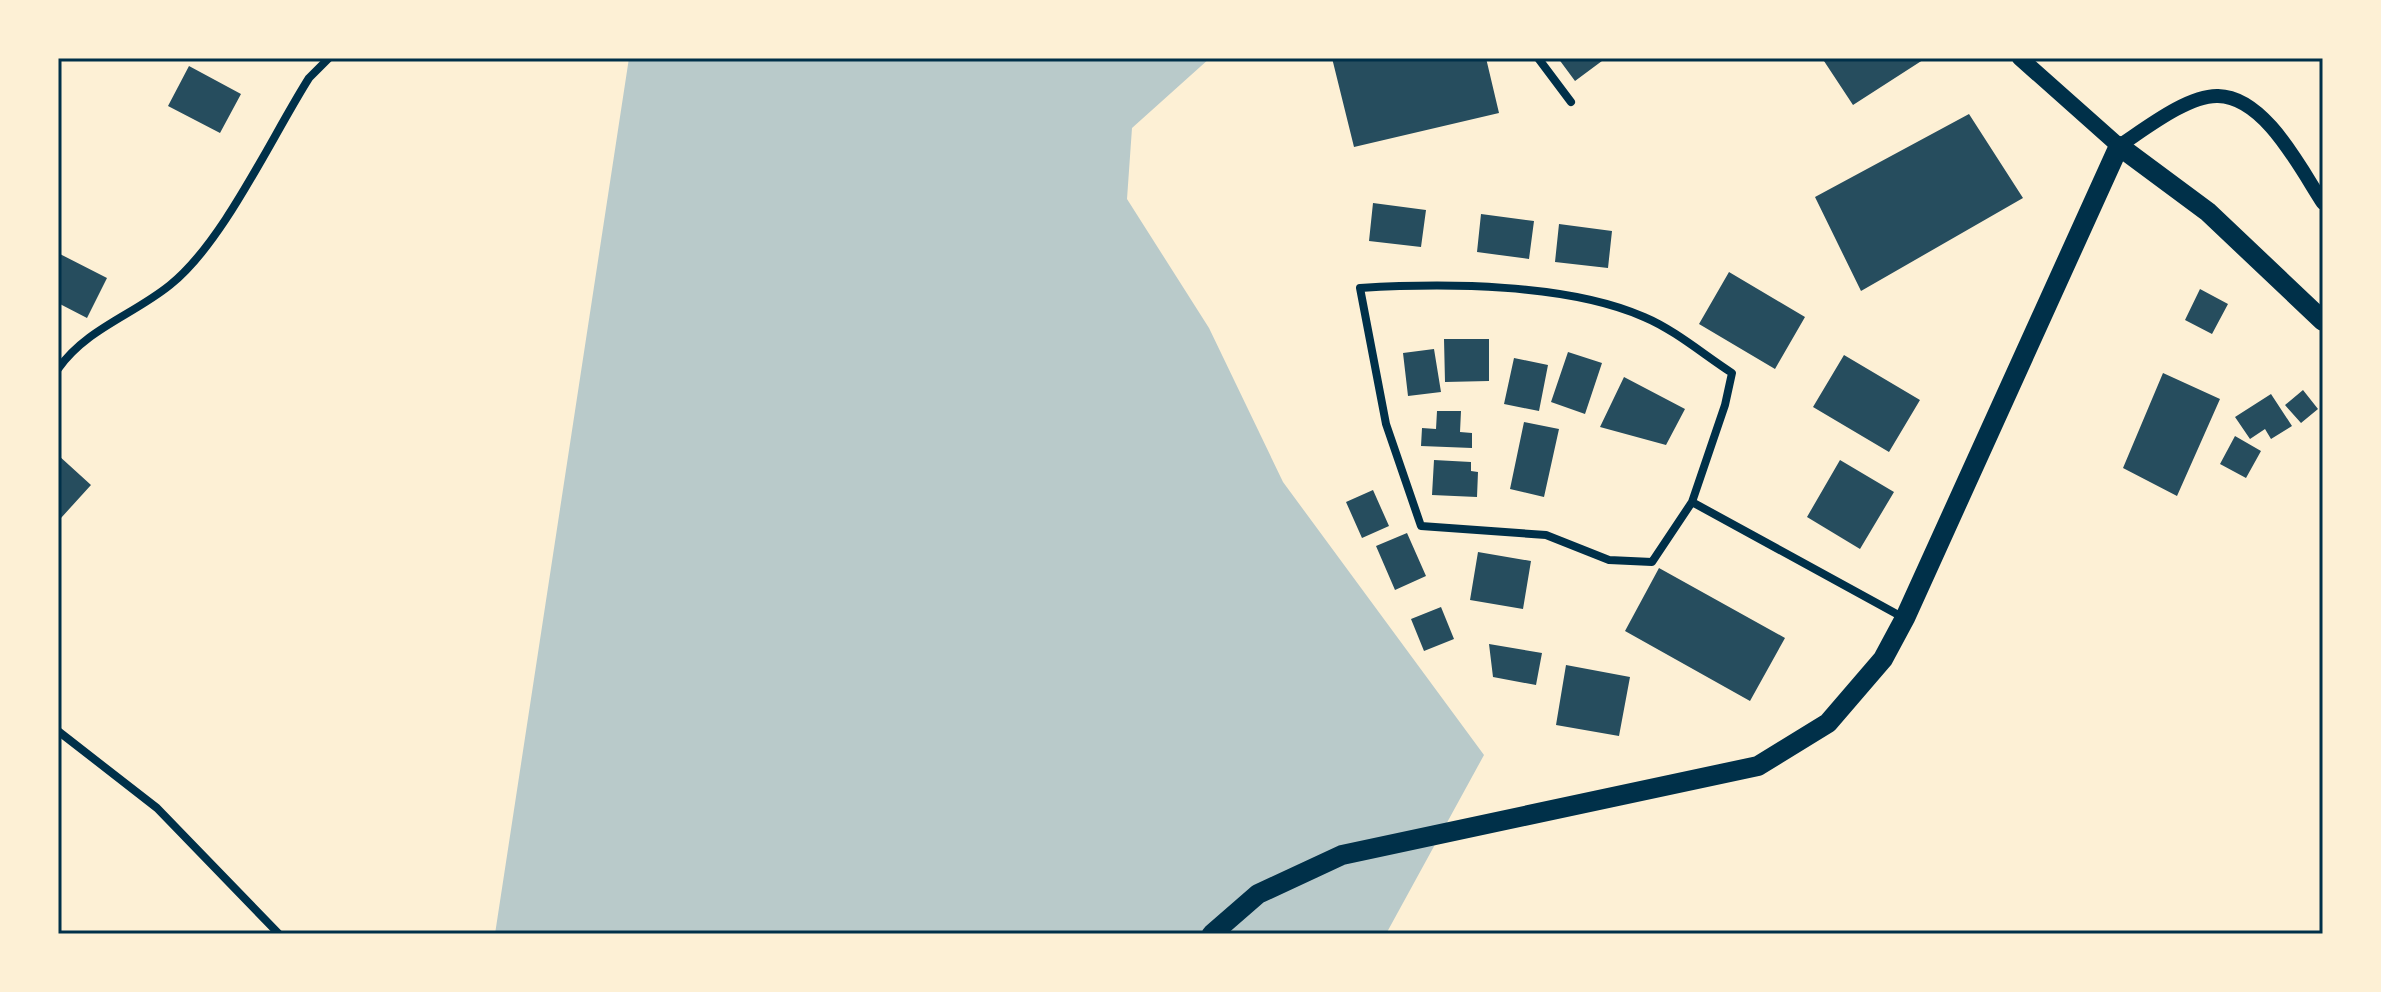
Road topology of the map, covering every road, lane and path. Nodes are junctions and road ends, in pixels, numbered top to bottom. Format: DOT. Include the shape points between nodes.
graph roads {
  1 [pos="329,58"];
  2 [pos="1538,58"];
  3 [pos="2020,58"];
  4 [pos="1571,102"];
  5 [pos="2119,146"];
  6 [pos="2323,203"];
  7 [pos="2323,321"];
  8 [pos="58,369"];
  9 [pos="1692,502"];
  10 [pos="1905,618"];
  11 [pos="58,731"];
  12 [pos="279,934"];
  13 [pos="1212,934"];
  1 -- 8 [label="street" via="309,78 210,243 170,285 103,326"];
  2 -- 4 [label="street"];
  3 -- 5 [label="main road"];
  5 -- 6 [label="street" via="2180,107 2218,96 2257,109"];
  5 -- 7 [label="main road" via="2208,212"];
  5 -- 10 [label="main road"];
  9 -- 9 [label="street" via="1652,562 1609,560 1546,535 1421,526 1386,424 1360,288 1435,284 1570,296 1645,317 1732,373"];
  9 -- 10 [label="street"];
  10 -- 13 [label="main road" via="1883,659 1828,723 1758,766 1342,855 1258,894"];
  11 -- 12 [label="street" via="157,808"];
}
